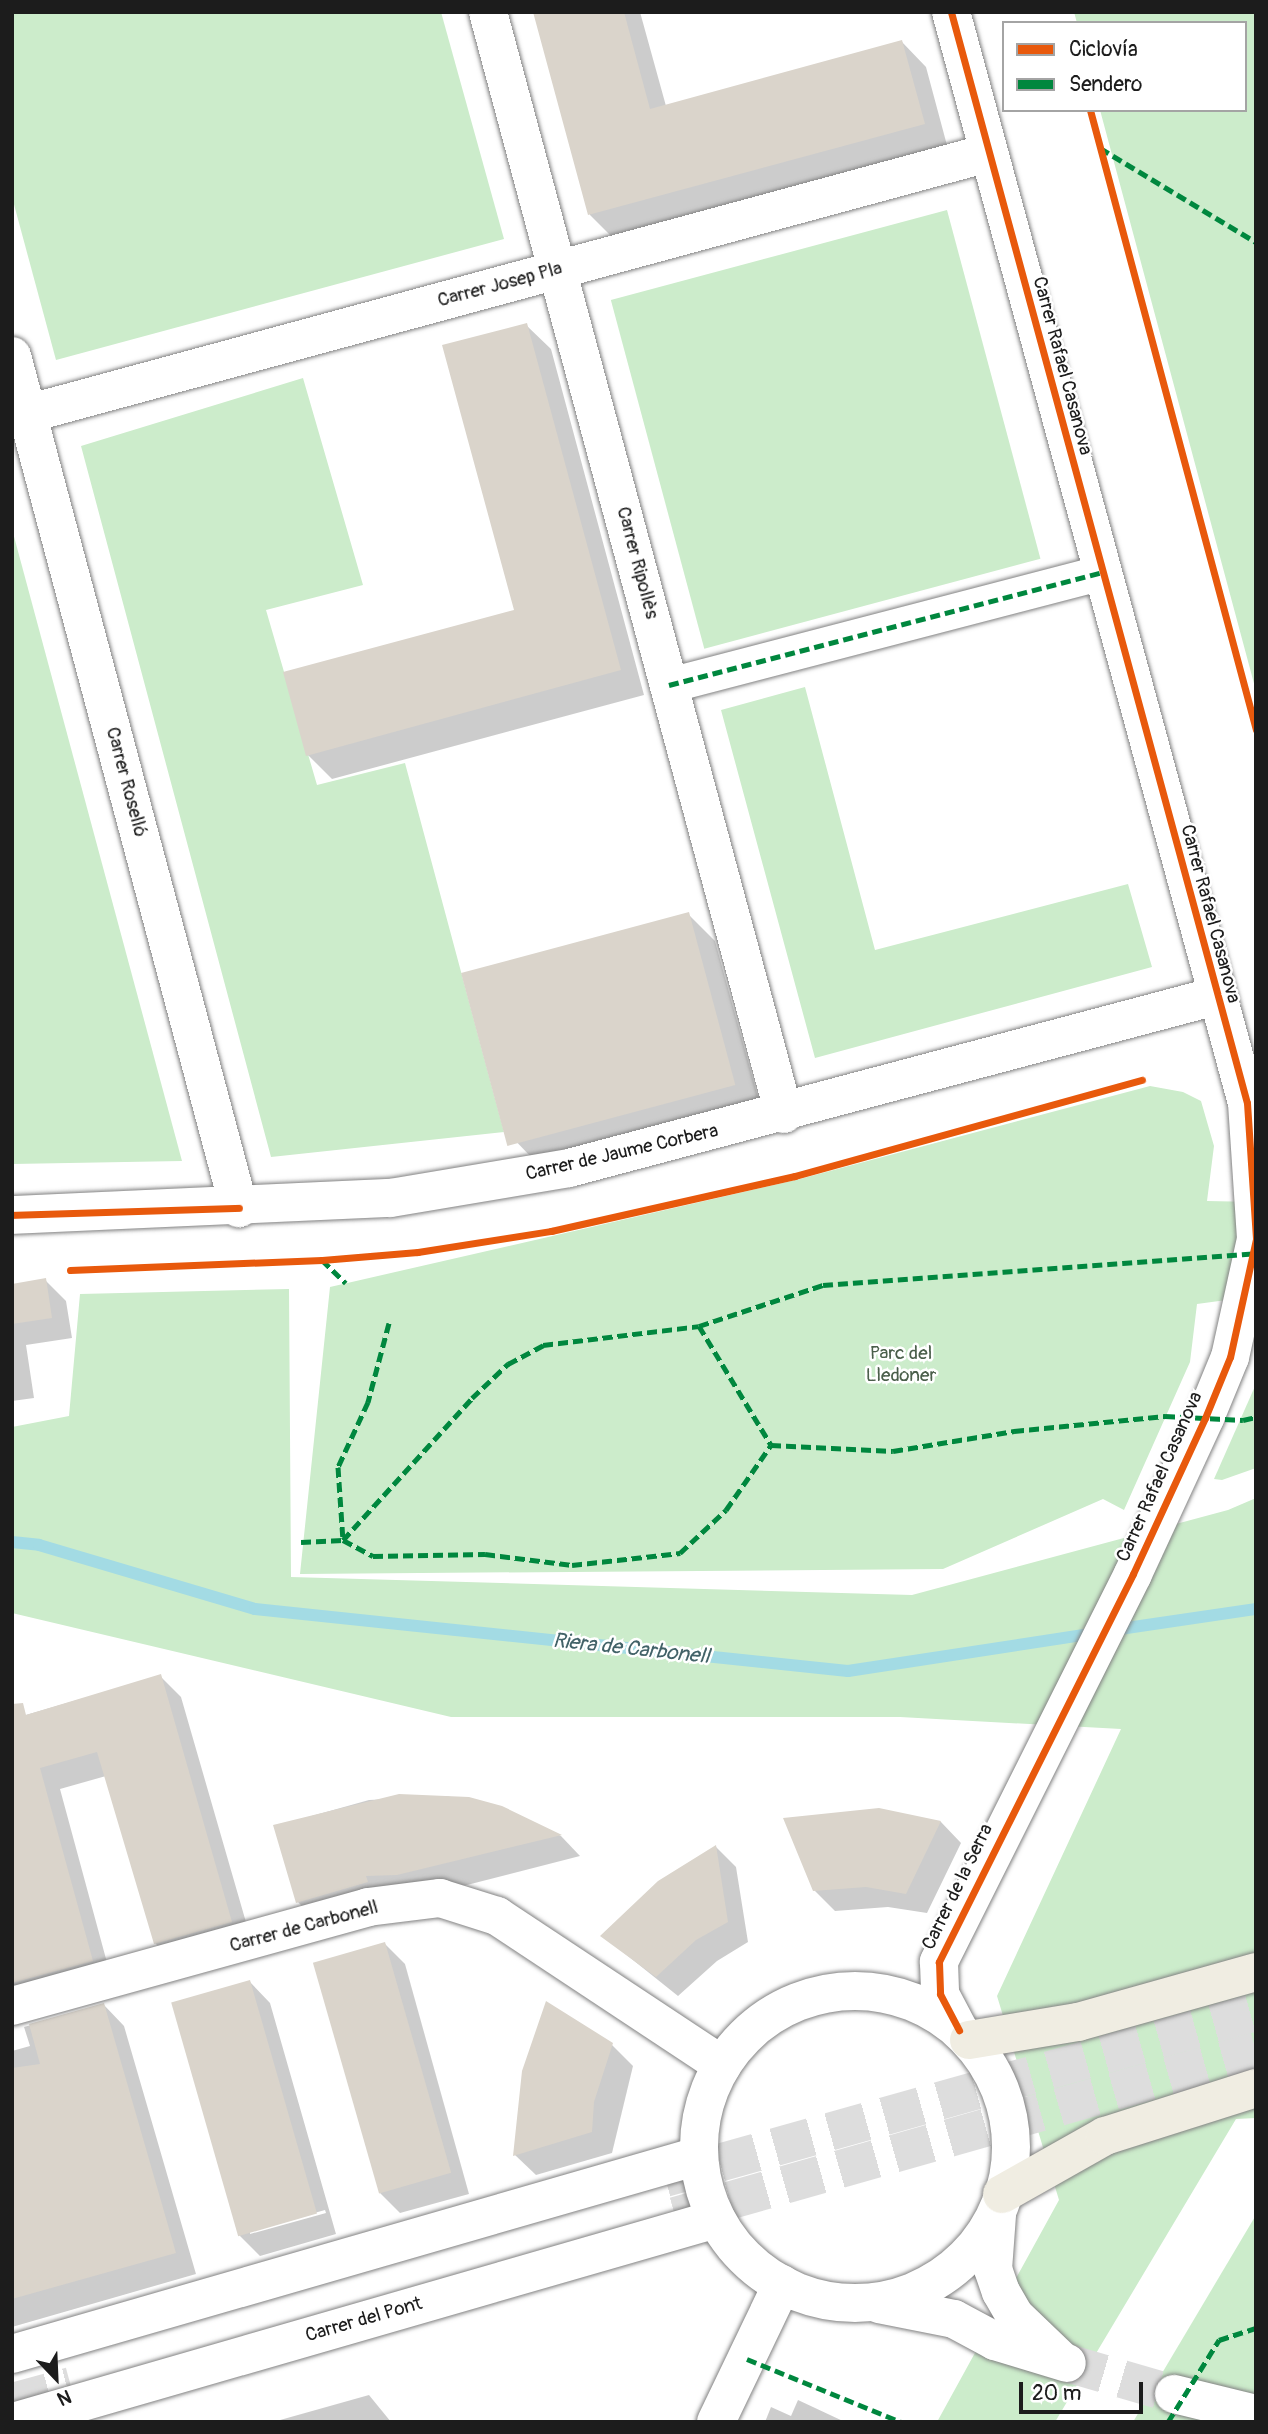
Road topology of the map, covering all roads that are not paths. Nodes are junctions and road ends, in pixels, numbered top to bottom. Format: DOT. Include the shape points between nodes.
graph roads {
  1 [pos="488,12"];
  2 [pos="951,12"];
  3 [pos="988,153"];
  4 [pos="557,270"];
  5 [pos="12,355"];
  6 [pos="20,416"];
  7 [pos="1103,572"];
  8 [pos="669,685"];
  9 [pos="1216,996"];
  10 [pos="784,1114"];
  11 [pos="239,1208"];
  12 [pos="12,1215"];
  13 [pos="1038,1759"];
  14 [pos="946,1945"];
  15 [pos="1256,1972"];
  16 [pos="862,1990"];
  17 [pos="12,2006"];
  18 [pos="964,2035"];
  19 [pos="722,2066"];
  20 [pos="1256,2088"];
  21 [pos="698,2156"];
  22 [pos="1000,2203"];
  23 [pos="716,2219"];
  24 [pos="782,2284"];
  25 [pos="863,2303"];
  26 [pos="12,2354"];
  27 [pos="1174,2394"];
  28 [pos="1256,2414"];
  29 [pos="13,2422"];
  30 [pos="716,2422"];
  1 -- 4 [label="street, Carrer Ripollès"];
  2 -- 3 [label="street, Carrer Rafael Casanova"];
  3 -- 4 [label="street, Carrer Josep Pla"];
  3 -- 7 [label="street, Carrer Rafael Casanova"];
  4 -- 6 [label="street, Carrer Josep Pla"];
  4 -- 8 [label="street, Carrer Ripollès"];
  5 -- 6 [label="street, Carrer Roselló"];
  6 -- 11 [label="street, Carrer Roselló"];
  7 -- 8 [label="street"];
  7 -- 9 [label="street, Carrer Rafael Casanova"];
  8 -- 10 [label="street, Carrer Ripollès"];
  9 -- 10 [label="street, Carrer de Jaume Corbera"];
  9 -- 13 [label="street, Carrer Rafael Casanova" via="1247,1103 1256,1239 1230,1357 1133,1574"];
  10 -- 11 [label="street, Carrer de Jaume Corbera" via="569,1168 390,1198"];
  11 -- 12 [label="street, Carrer de Jaume Corbera"];
  13 -- 14 [label="street, Carrer de la Serra"];
  14 -- 16 [label="street, Carrer de la Serra" via="935,1963 912,1984"];
  14 -- 18 [label="street, Carrer de la Serra" via="937,1977 945,2009"];
  15 -- 18 [label="highway" via="1065,2025"];
  16 -- 18 [label="street" via="908,1999"];
  16 -- 19 [label="street, Carrer de la Serra" via="814,1996 771,2014 735,2045"];
  17 -- 19 [label="street, Carrer de Carbonell" via="368,1907 440,1898 497,1916"];
  18 -- 22 [label="street, Carrer de la Serra" via="998,2083 1010,2121 1011,2161"];
  19 -- 21 [label="street, Carrer de la Serra" via="701,2117"];
  20 -- 22 [label="highway" via="1105,2136"];
  21 -- 23 [label="street"];
  21 -- 26 [label="street"];
  22 -- 25 [label="street" via="975,2246 946,2274 910,2293"];
  22 -- 25 [label="street" via="992,2246 1001,2292 1023,2324 1067,2363 1035,2356 923,2310"];
  23 -- 24 [label="street" via="739,2253"];
  23 -- 29 [label="street, Carrer del Pont"];
  24 -- 25 [label="street" via="815,2299"];
  24 -- 30 [label="street"];
  27 -- 28 [label="street"];
}
